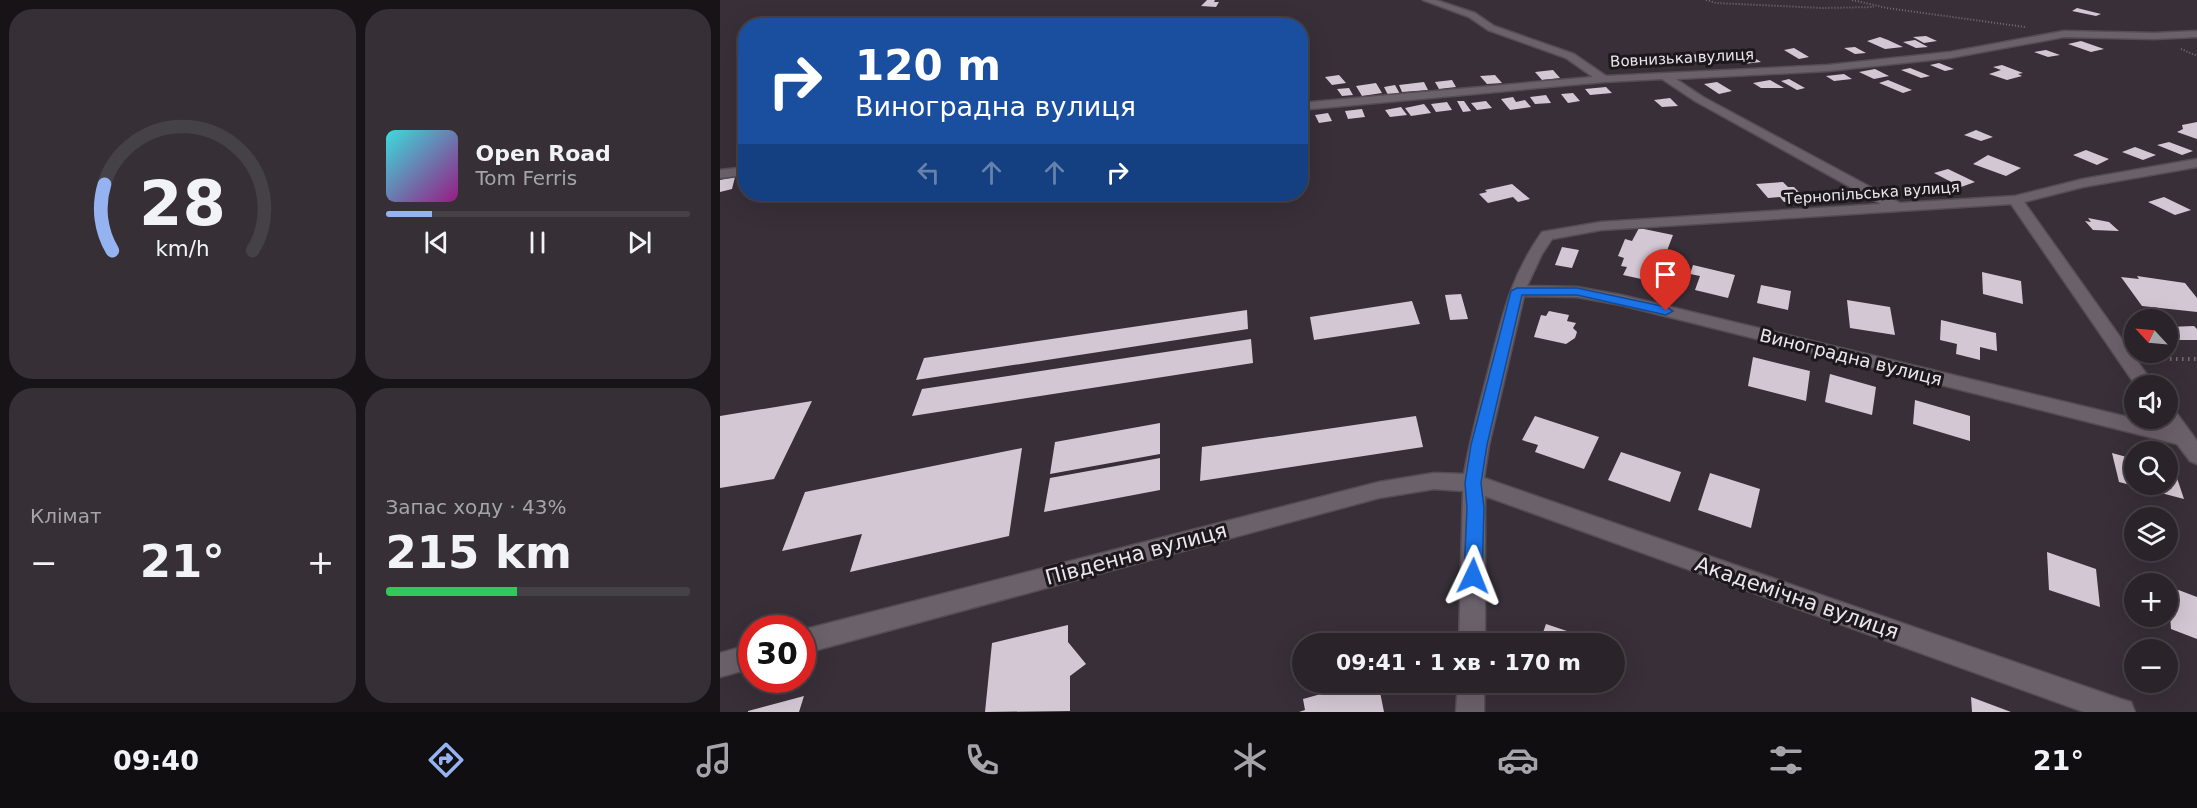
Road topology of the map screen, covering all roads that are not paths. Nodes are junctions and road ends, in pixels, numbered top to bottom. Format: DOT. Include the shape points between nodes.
graph roads {
  1 [pos="1427,0"];
  2 [pos="2197,34"];
  3 [pos="1664,76"];
  4 [pos="1604,79"];
  5 [pos="1308,106"];
  6 [pos="2197,163"];
  7 [pos="738,172"];
  8 [pos="720,174"];
  9 [pos="2015,200"];
  10 [pos="1897,207"];
  11 [pos="1517,291"];
  12 [pos="2138,375"];
  13 [pos="2181,429"];
  14 [pos="2197,456"];
  15 [pos="1473,483"];
  16 [pos="1472,633"];
  17 [pos="816,638"];
  18 [pos="738,660"];
  19 [pos="720,665"];
  20 [pos="1471,693"];
  21 [pos="1470,712"];
  22 [pos="2121,712"];
  1 -- 4 [label="street" via="1570,56"];
  2 -- 3 [label="street, Вовнизька вулиця" via="2064,34 1950,55 1828,68"];
  3 -- 4 [label="street, Вовнизька вулиця"];
  3 -- 10 [label="street"];
  4 -- 5 [label="street, Вовнизька вулиця"];
  6 -- 9 [label="street, Тернопільська вулиця" via="2083,183"];
  7 -- 8 [label="street"];
  9 -- 10 [label="street, Тернопільська вулиця"];
  9 -- 12 [label="street"];
  10 -- 11 [label="street, Тернопільська вулиця" via="1601,226 1547,236"];
  11 -- 13 [label="street, Виноградна вулиця" via="1577,292 1621,300"];
  11 -- 15 [label="street"];
  13 -- 14 [label="street"];
  15 -- 16 [label="street"];
  15 -- 17 [label="street, Південна вулиця" via="1434,481 1379,490"];
  15 -- 22 [label="street, Академічна вулиця"];
  18 -- 19 [label="street"];
  20 -- 21 [label="street"];
}
